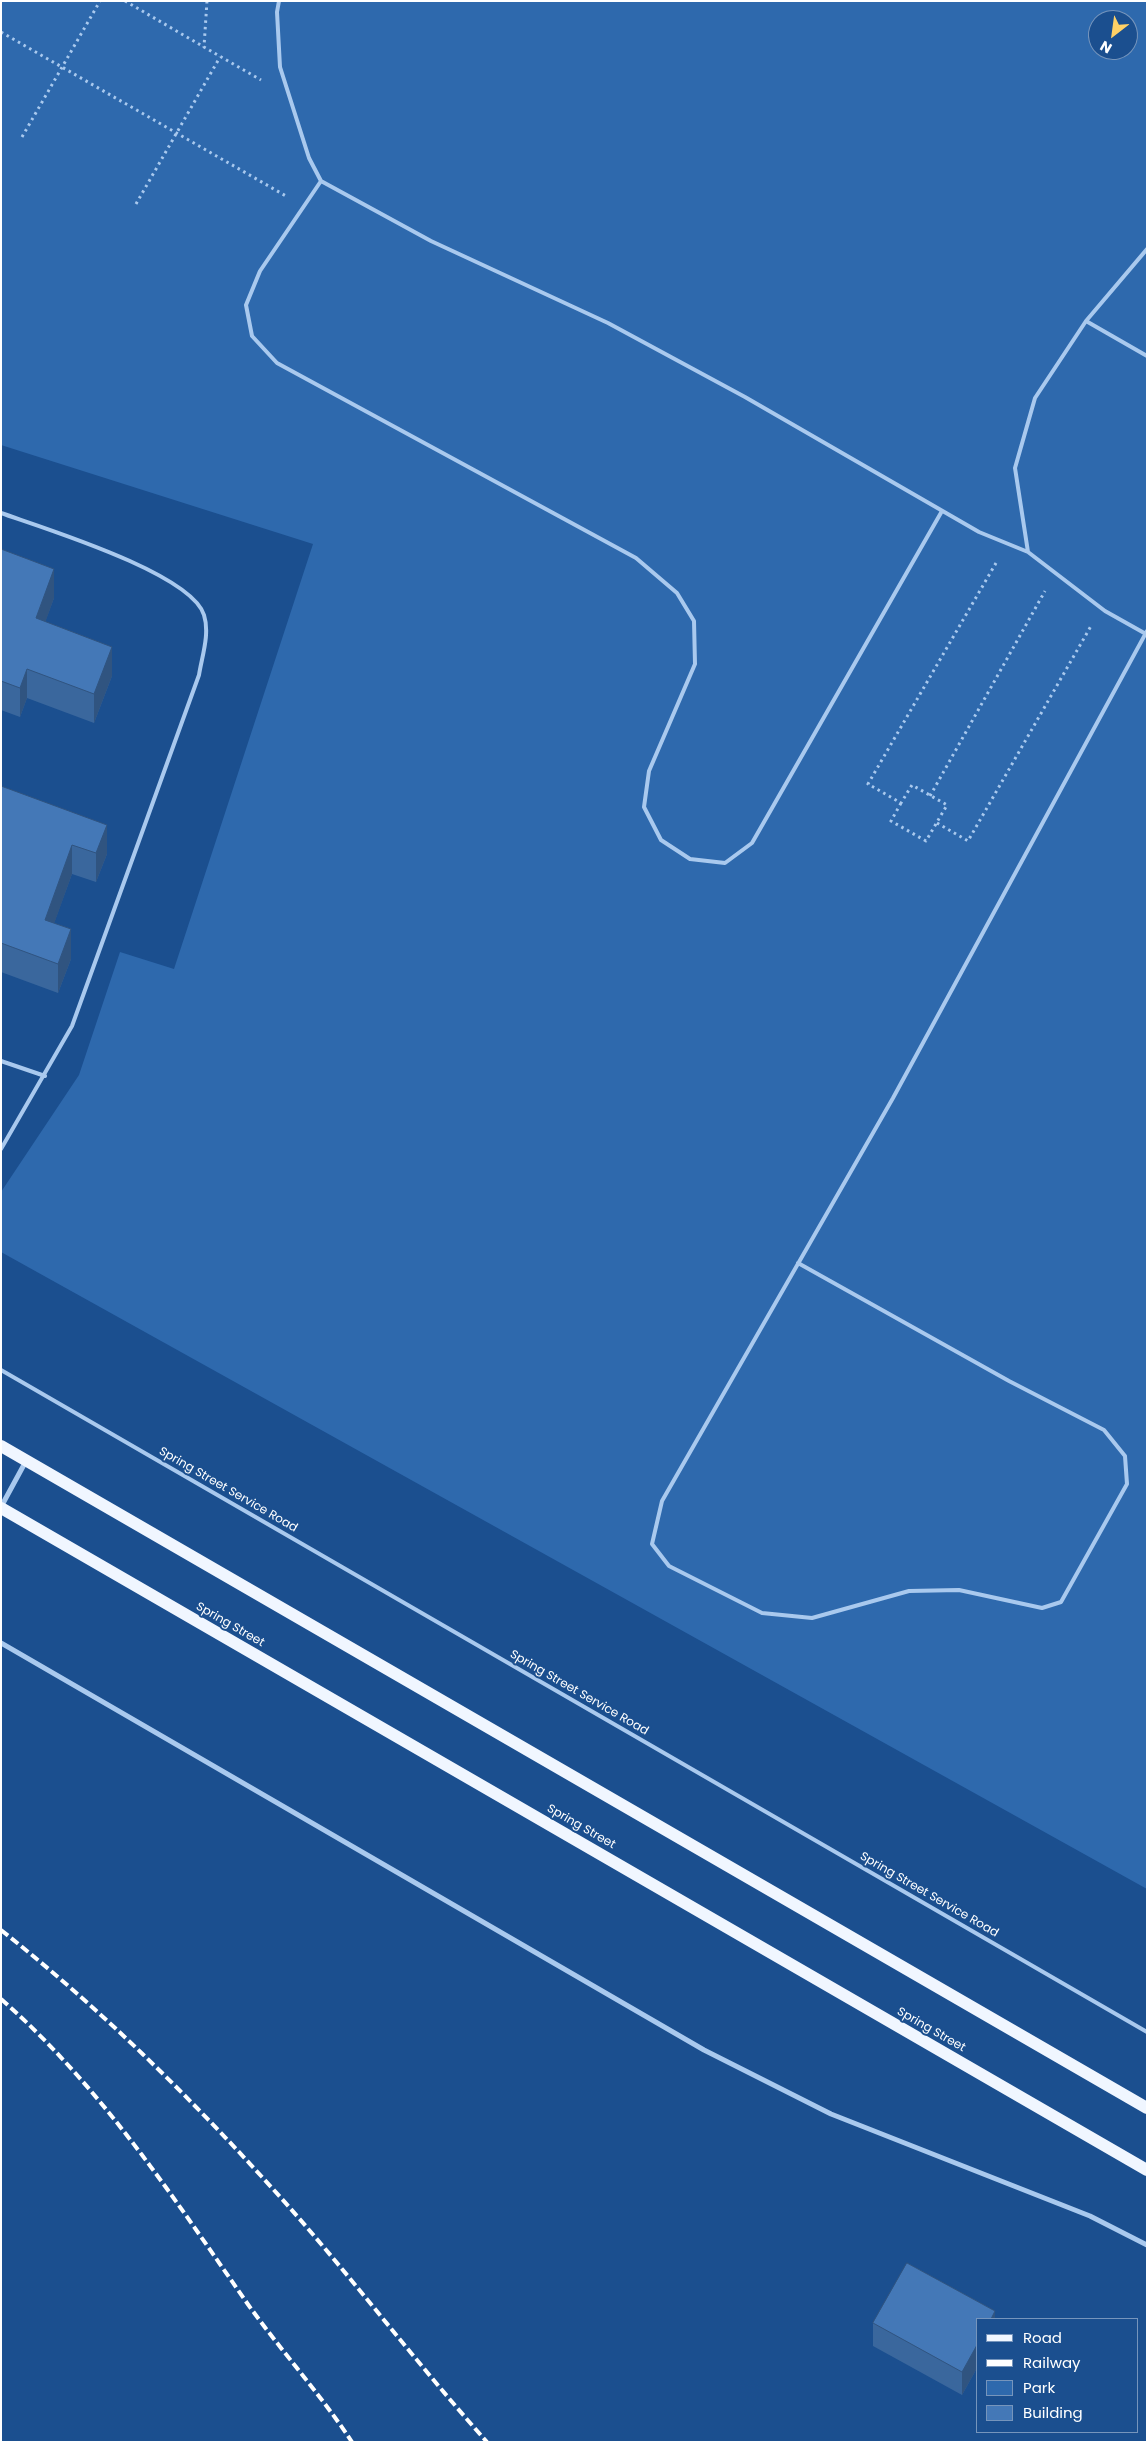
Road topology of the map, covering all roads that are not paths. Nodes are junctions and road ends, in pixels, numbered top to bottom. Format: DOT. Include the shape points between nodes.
graph roads {
  1 [pos="279,1"];
  2 [pos="321,181"];
  3 [pos="1147,249"];
  4 [pos="1086,321"];
  5 [pos="1147,356"];
  6 [pos="942,512"];
  7 [pos="1,513"];
  8 [pos="1028,552"];
  9 [pos="1146,633"];
  10 [pos="1,1061"];
  11 [pos="45,1076"];
  12 [pos="1,1149"];
  13 [pos="798,1263"];
  14 [pos="1,1370"];
  15 [pos="1,1446"];
  16 [pos="27,1461"];
  17 [pos="1,1507"];
  18 [pos="1,1643"];
  19 [pos="1147,2032"];
  20 [pos="1147,2108"];
  21 [pos="1147,2170"];
  22 [pos="1147,2245"];
  1 -- 2 [label="lane" via="280,66 309,158"];
  2 -- 6 [label="lane" via="431,241 616,328 744,396"];
  2 -- 6 [label="lane" via="260,271 246,306 252,336 277,363 636,558 677,593 694,621 696,664 649,771 644,807 661,840 690,859 725,863 752,843"];
  3 -- 4 [label="lane"];
  4 -- 5 [label="lane"];
  4 -- 8 [label="lane" via="1035,398 1016,468"];
  6 -- 8 [label="lane" via="979,532"];
  7 -- 11 [label="lane" via="100,549 167,580 192,596 204,614 206,636 199,675 123,890 72,1026"];
  8 -- 9 [label="lane" via="1101,609"];
  9 -- 13 [label="lane" via="893,1098"];
  10 -- 11 [label="lane"];
  11 -- 12 [label="lane"];
  13 -- 13 [label="lane" via="662,1502 652,1544 669,1566 762,1613 812,1618 909,1591 959,1590 1042,1608 1061,1602 1127,1484 1125,1456 1104,1430"];
  14 -- 19 [label="lane, Spring Street Service Road"];
  15 -- 16 [label="main road"];
  16 -- 17 [label="street"];
  16 -- 20 [label="main road"];
  17 -- 21 [label="main road, Spring Street"];
  18 -- 22 [label="street" via="704,2050 831,2114 1090,2216"];
}
